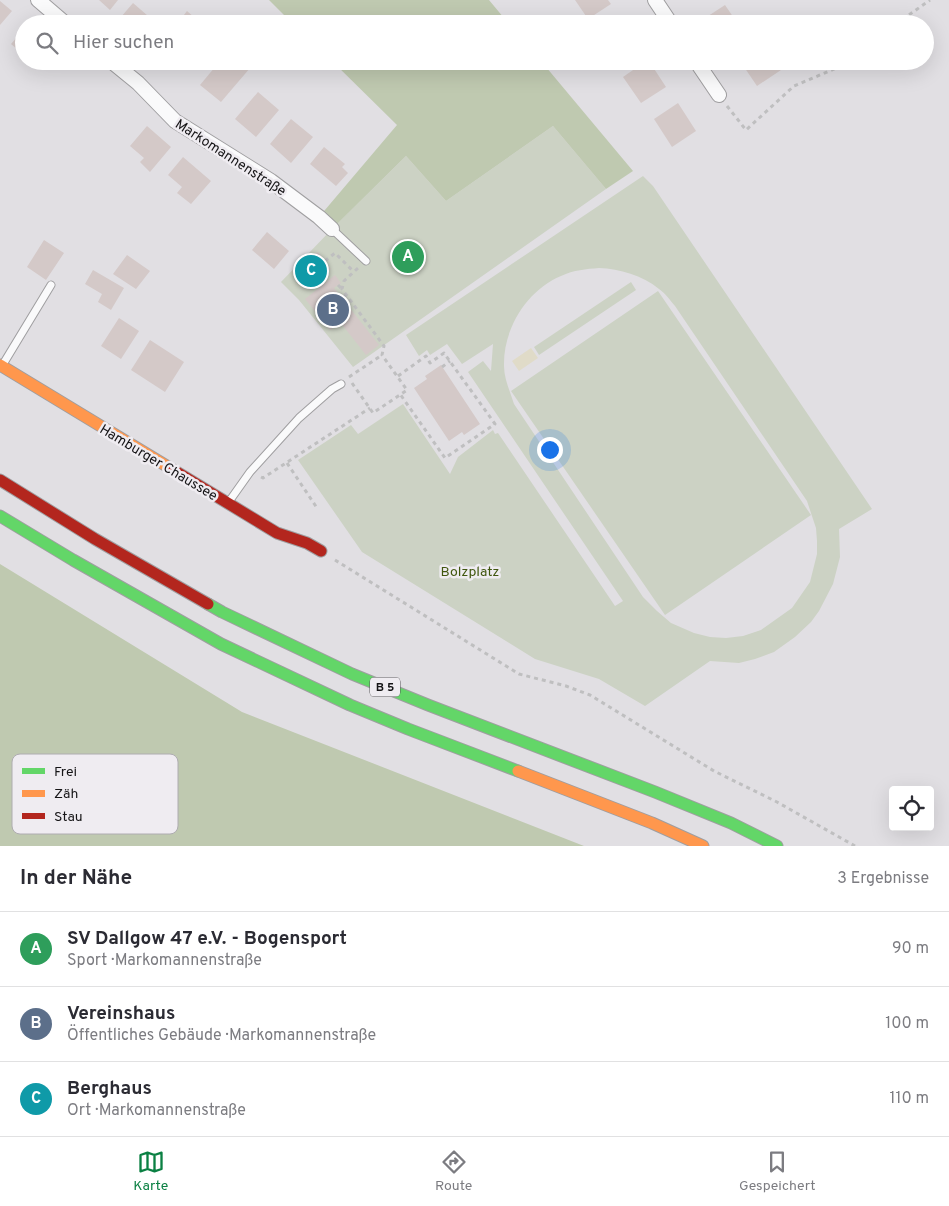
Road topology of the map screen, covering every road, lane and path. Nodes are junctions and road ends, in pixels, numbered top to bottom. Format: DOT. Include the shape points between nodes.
graph roads {
  1 [pos="38,0"];
  2 [pos="655,0"];
  3 [pos="930,0"];
  4 [pos="56,15"];
  5 [pos="665,15"];
  6 [pos="909,15"];
  7 [pos="122,70"];
  8 [pos="702,70"];
  9 [pos="832,70"];
  10 [pos="719,95"];
  11 [pos="332,228"];
  12 [pos="366,260"];
  13 [pos="325,261"];
  14 [pos="354,272"];
  15 [pos="51,285"];
  16 [pos="338,285"];
  17 [pos="342,289"];
  18 [pos="346,295"];
  19 [pos="342,298"];
  20 [pos="382,355"];
  21 [pos="450,361"];
  22 [pos="1,365"];
  23 [pos="442,367"];
  24 [pos="398,376"];
  25 [pos="341,384"];
  26 [pos="400,394"];
  27 [pos="370,408"];
  28 [pos="287,463"];
  29 [pos="250,472"];
  30 [pos="0,480"];
  31 [pos="227,503"];
  32 [pos="316,508"];
  33 [pos="0,516"];
  34 [pos="321,551"];
  35 [pos="703,846"];
  36 [pos="778,846"];
  37 [pos="855,846"];
  1 -- 4 [label="street"];
  2 -- 5 [label="street"];
  3 -- 6 [label="path"];
  7 -- 11 [label="street, Markomannenstraße" via="175,121 271,181"];
  8 -- 10 [label="street"];
  9 -- 10 [label="path" via="794,86 746,130"];
  11 -- 12 [label="lane"];
  12 -- 14 [label="path"];
  13 -- 14 [label="path" via="335,253"];
  14 -- 17 [label="path" via="344,281"];
  15 -- 22 [label="lane"];
  16 -- 17 [label="path"];
  17 -- 18 [label="path"];
  18 -- 19 [label="path"];
  18 -- 20 [label="path" via="384,346"];
  20 -- 24 [label="path"];
  20 -- 27 [label="path" via="349,378"];
  21 -- 23 [label="path"];
  21 -- 24 [label="path" via="444,353 430,363 426,356"];
  21 -- 26 [label="path" via="495,424 445,458"];
  22 -- 31 [label="main road, Hamburger Chaussee"];
  24 -- 26 [label="path" via="407,390"];
  25 -- 29 [label="lane" via="299,418"];
  26 -- 27 [label="path" via="372,413"];
  27 -- 28 [label="path"];
  28 -- 29 [label="path" via="264,478"];
  28 -- 32 [label="path"];
  29 -- 31 [label="lane"];
  30 -- 36 [label="main road, B 5" via="222,612 352,674 655,792"];
  31 -- 34 [label="main road, Hamburger Chaussee" via="277,533"];
  33 -- 35 [label="main road, B 5" via="212,639 279,672 408,729 652,823"];
  34 -- 37 [label="path" via="519,674 590,695 714,771"];
}
